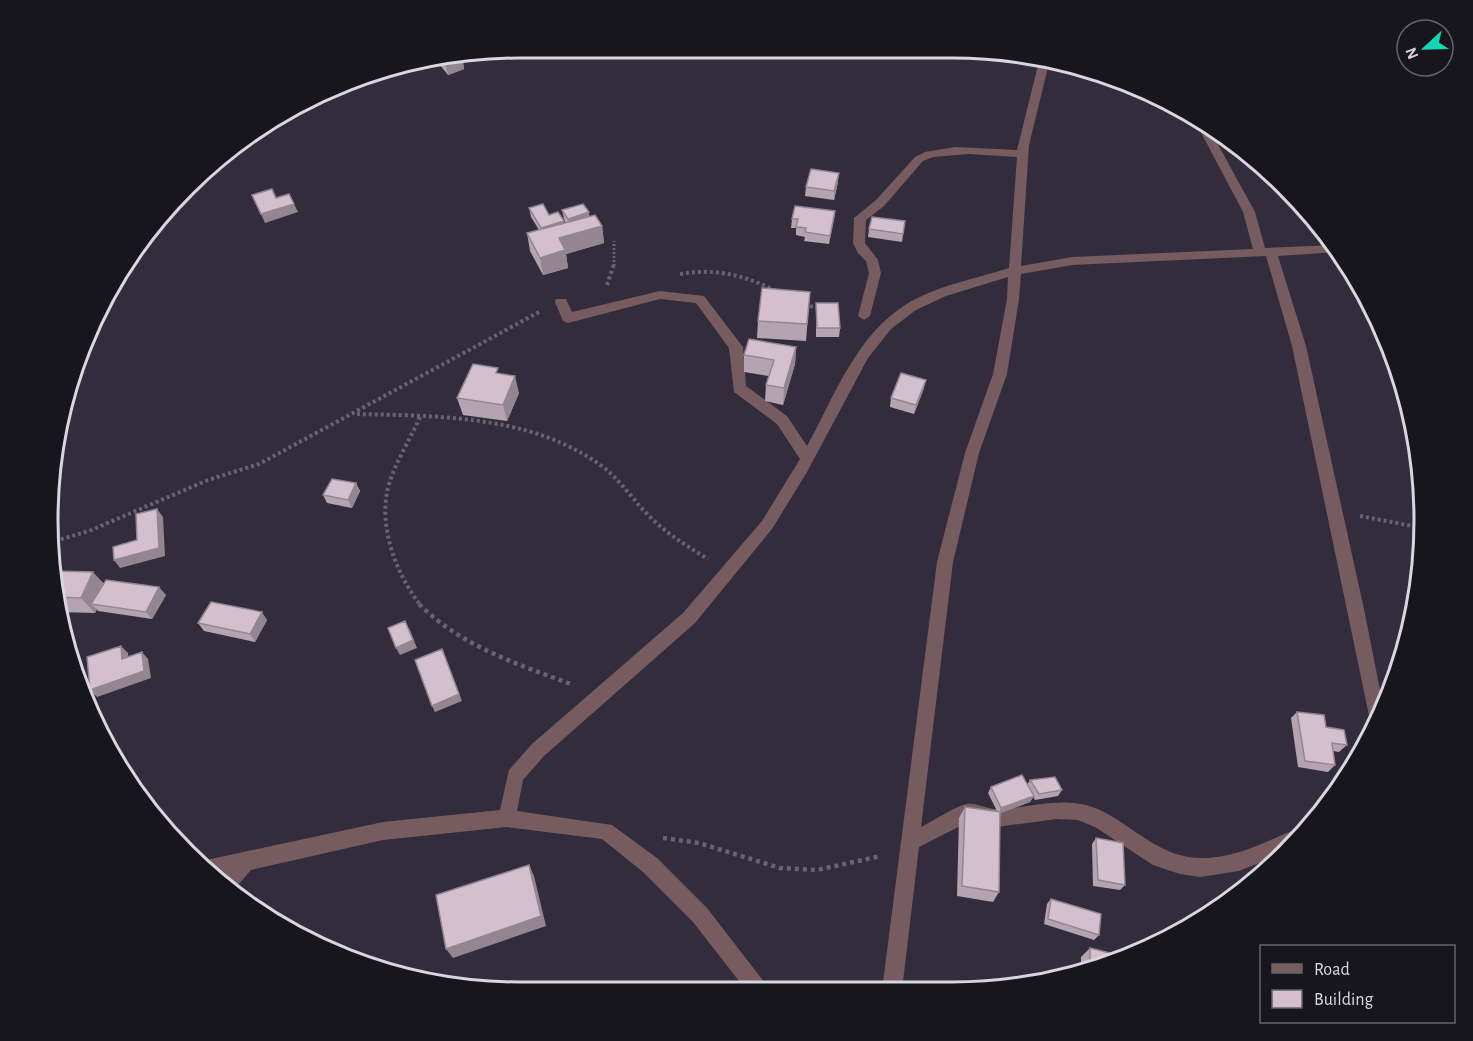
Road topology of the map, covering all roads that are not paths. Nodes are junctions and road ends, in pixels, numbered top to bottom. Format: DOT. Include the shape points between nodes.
graph roads {
  1 [pos="1043,67"];
  2 [pos="1208,135"];
  3 [pos="1022,154"];
  4 [pos="1327,250"];
  5 [pos="1265,253"];
  6 [pos="1014,271"];
  7 [pos="561,302"];
  8 [pos="864,316"];
  9 [pos="807,458"];
  10 [pos="1375,707"];
  11 [pos="507,818"];
  12 [pos="911,845"];
  13 [pos="1281,845"];
  14 [pos="246,862"];
  15 [pos="214,867"];
  16 [pos="230,880"];
  17 [pos="752,982"];
  18 [pos="893,982"];
  1 -- 3 [label="street"];
  2 -- 5 [label="street" via="1250,212"];
  3 -- 6 [label="street"];
  3 -- 8 [label="street" via="948,151 926,155 860,218 858,234 862,249 872,260 874,270"];
  4 -- 5 [label="street"];
  5 -- 6 [label="street" via="1072,261"];
  5 -- 10 [label="street" via="1299,346"];
  6 -- 9 [label="street" via="942,293 911,307 886,326 863,355"];
  6 -- 12 [label="street" via="1000,374 972,453 945,562"];
  7 -- 9 [label="street" via="568,318 660,295 700,299 736,348 739,388 782,420"];
  9 -- 11 [label="street" via="767,525 689,618 538,750 515,776"];
  11 -- 14 [label="street" via="383,831"];
  11 -- 17 [label="street" via="606,831 650,866 700,915"];
  12 -- 13 [label="street" via="969,812 994,818 1079,811 1106,823 1163,861 1184,867 1227,866"];
  12 -- 18 [label="street"];
  14 -- 15 [label="street"];
  14 -- 16 [label="street"];
}
